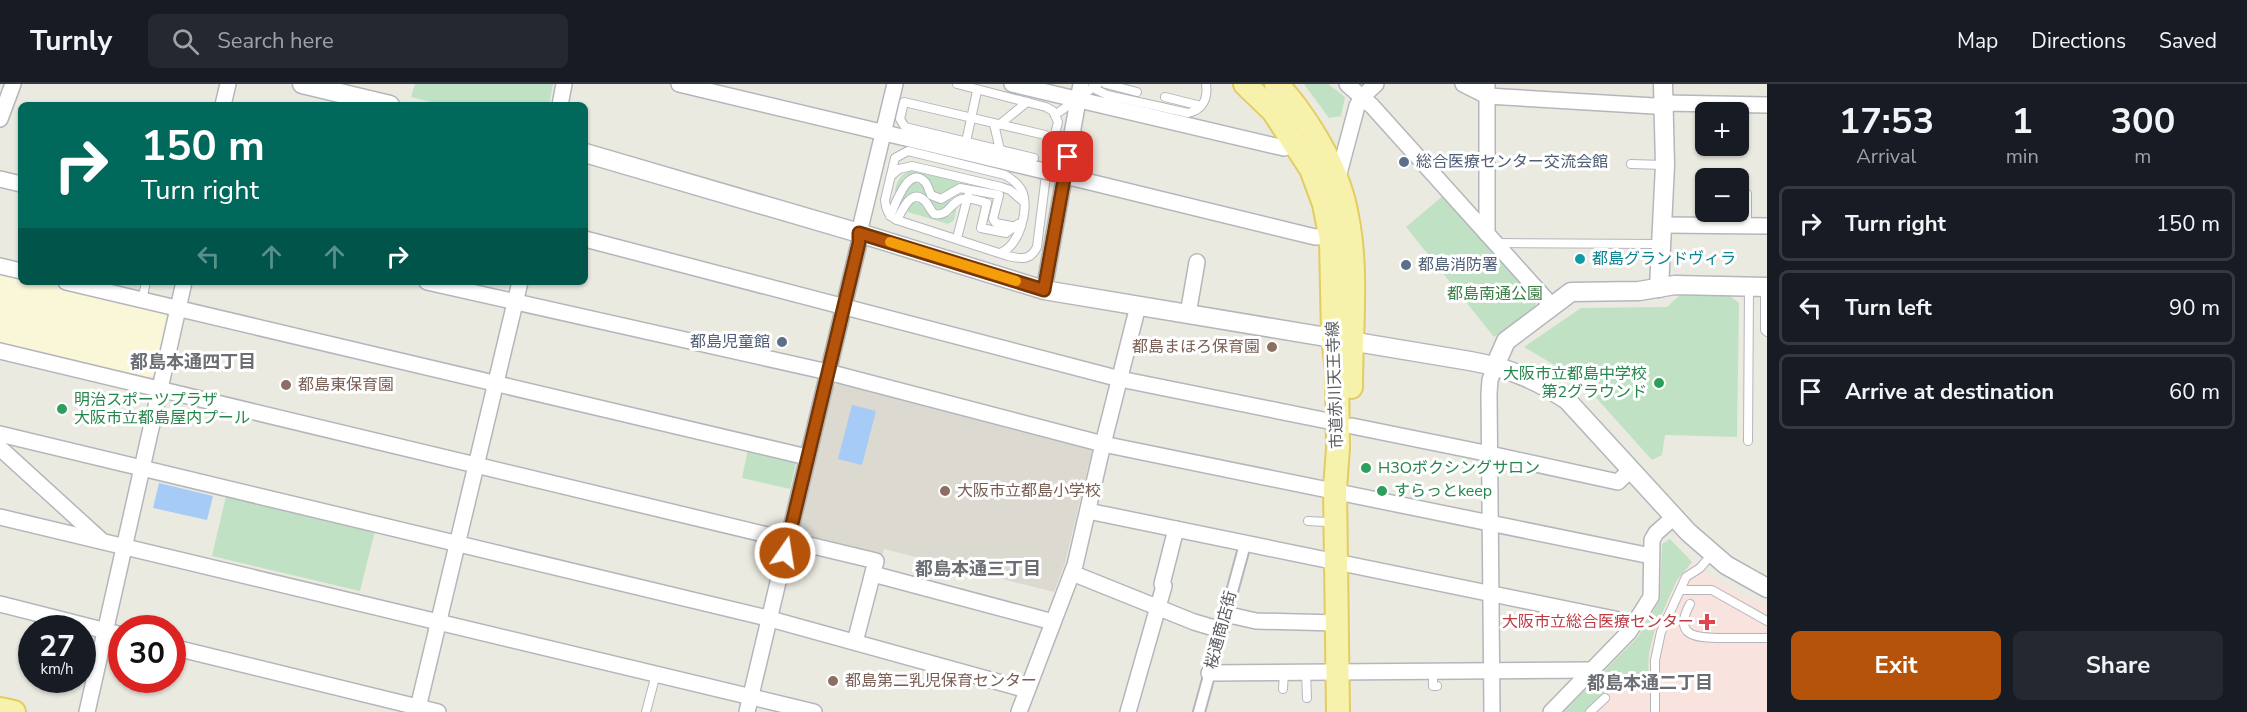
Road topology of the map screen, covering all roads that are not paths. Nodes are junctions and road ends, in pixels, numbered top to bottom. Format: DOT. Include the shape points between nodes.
graph roads {
  1 [pos="13,84"];
  2 [pos="228,84"];
  3 [pos="302,84"];
  4 [pos="564,84"];
  5 [pos="679,84"];
  6 [pos="895,84"];
  7 [pos="957,84"];
  8 [pos="1012,84"];
  9 [pos="1106,84"];
  10 [pos="1206,84"];
  11 [pos="1245,84"];
  12 [pos="1276,84"];
  13 [pos="1347,84"];
  14 [pos="1376,84"];
  15 [pos="1463,84"];
  16 [pos="1663,84"];
  17 [pos="1092,85"];
  18 [pos="1134,89"];
  19 [pos="1487,90"];
  20 [pos="977,91"];
  21 [pos="1362,97"];
  22 [pos="1165,98"];
  23 [pos="1078,100"];
  24 [pos="224,102"];
  25 [pos="377,102"];
  26 [pos="561,102"];
  27 [pos="1027,102"];
  28 [pos="1665,103"];
  29 [pos="9,104"];
  30 [pos="1767,105"];
  31 [pos="1202,106"];
  32 [pos="1055,115"];
  33 [pos="971,118"];
  34 [pos="0,119"];
  35 [pos="996,124"];
  36 [pos="883,133"];
  37 [pos="1045,135"];
  38 [pos="1294,141"];
  39 [pos="966,142"];
  40 [pos="1000,150"];
  41 [pos="588,154"];
  42 [pos="1630,164"];
  43 [pos="1665,165"];
  44 [pos="1048,169"];
  45 [pos="890,177"];
  46 [pos="0,179"];
  47 [pos="971,180"];
  48 [pos="1337,181"];
  49 [pos="18,183"];
  50 [pos="969,189"];
  51 [pos="967,198"];
  52 [pos="1024,202"];
  53 [pos="894,218"];
  54 [pos="1022,219"];
  55 [pos="1747,222"];
  56 [pos="1662,225"];
  57 [pos="1016,226"];
  58 [pos="1747,226"];
  59 [pos="1767,226"];
  60 [pos="859,233"];
  61 [pos="1330,236"];
  62 [pos="957,238"];
  63 [pos="1491,239"];
  64 [pos="588,240"];
  65 [pos="1661,244"];
  66 [pos="1000,254"];
  67 [pos="1197,262"];
  68 [pos="0,266"];
  69 [pos="18,270"];
  70 [pos="79,285"];
  71 [pos="145,285"];
  72 [pos="183,285"];
  73 [pos="440,285"];
  74 [pos="519,285"];
  75 [pos="1760,286"];
  76 [pos="1659,288"];
  77 [pos="1044,290"];
  78 [pos="142,300"];
  79 [pos="515,303"];
  80 [pos="844,306"];
  81 [pos="1138,306"];
  82 [pos="1552,306"];
  83 [pos="177,308"];
  84 [pos="1188,314"];
  85 [pos="1767,332"];
  86 [pos="1342,340"];
  87 [pos="0,351"];
  88 [pos="1494,366"];
  89 [pos="828,372"];
  90 [pos="1120,379"];
  91 [pos="496,384"];
  92 [pos="159,389"];
  93 [pos="1345,425"];
  94 [pos="0,434"];
  95 [pos="1748,441"];
  96 [pos="1103,444"];
  97 [pos="0,448"];
  98 [pos="1490,454"];
  99 [pos="807,457"];
  100 [pos="477,465"];
  101 [pos="142,468"];
  102 [pos="1632,469"];
  103 [pos="1342,493"];
  104 [pos="1088,511"];
  105 [pos="0,517"];
  106 [pos="1674,517"];
  107 [pos="1308,521"];
  108 [pos="1326,522"];
  109 [pos="1491,524"];
  110 [pos="1176,529"];
  111 [pos="788,540"];
  112 [pos="103,542"];
  113 [pos="458,544"];
  114 [pos="1245,545"];
  115 [pos="124,546"];
  116 [pos="1712,555"];
  117 [pos="1651,556"];
  118 [pos="1343,563"];
  119 [pos="1072,573"];
  120 [pos="873,574"];
  121 [pos="1767,588"];
  122 [pos="1681,590"];
  123 [pos="1491,594"];
  124 [pos="1690,603"];
  125 [pos="0,604"];
  126 [pos="1158,606"];
  127 [pos="1225,614"];
  128 [pos="769,618"];
  129 [pos="1767,621"];
  130 [pos="439,622"];
  131 [pos="1053,622"];
  132 [pos="1337,623"];
  133 [pos="1635,623"];
  134 [pos="105,630"];
  135 [pos="1221,630"];
  136 [pos="108,631"];
  137 [pos="1767,639"];
  138 [pos="855,642"];
  139 [pos="186,651"];
  140 [pos="1593,670"];
  141 [pos="1492,671"];
  142 [pos="1284,672"];
  143 [pos="1306,672"];
  144 [pos="1344,672"];
  145 [pos="1209,673"];
  146 [pos="656,674"];
  147 [pos="1283,689"];
  148 [pos="1027,690"];
  149 [pos="1306,698"];
  150 [pos="1605,698"];
  151 [pos="749,704"];
  152 [pos="0,709"];
  153 [pos="418,710"];
  154 [pos="14,712"];
  155 [pos="87,712"];
  156 [pos="438,712"];
  157 [pos="646,712"];
  158 [pos="814,712"];
  159 [pos="1018,712"];
  160 [pos="1128,712"];
  161 [pos="1199,712"];
  162 [pos="1338,712"];
  163 [pos="1352,712"];
  164 [pos="1492,712"];
  165 [pos="1551,712"];
  166 [pos="1590,712"];
  167 [pos="1655,712"];
  1 -- 29 [label="street"];
  2 -- 24 [label="street"];
  3 -- 25 [label="street"];
  4 -- 26 [label="street"];
  5 -- 36 [label="street"];
  6 -- 36 [label="street"];
  7 -- 20 [label="lane"];
  8 -- 23 [label="street"];
  9 -- 18 [label="lane"];
  10 -- 31 [label="lane"];
  11 -- 38 [label="main road, 市道赤川天王寺線" via="1273,111"];
  12 -- 48 [label="main road, 市道赤川天王寺線" via="1309,126"];
  13 -- 21 [label="street"];
  14 -- 21 [label="street"];
  15 -- 19 [label="street"];
  16 -- 28 [label="street"];
  17 -- 23 [label="street"];
  17 -- 31 [label="lane" via="1107,95 1188,113"];
  19 -- 28 [label="street" via="1654,106"];
  19 -- 63 [label="street"];
  20 -- 27 [label="lane"];
  20 -- 33 [label="lane"];
  21 -- 48 [label="street"];
  21 -- 63 [label="street"];
  22 -- 31 [label="lane"];
  23 -- 32 [label="lane"];
  23 -- 38 [label="street" via="1284,148"];
  23 -- 44 [label="street"];
  27 -- 32 [label="lane" via="1046,107"];
  27 -- 35 [label="lane"];
  28 -- 30 [label="street"];
  28 -- 43 [label="street"];
  29 -- 34 [label="street"];
  32 -- 66 [label="lane" via="1057,128 1047,167 1037,247 1023,259"];
  33 -- 35 [label="lane"];
  33 -- 39 [label="lane"];
  33 -- 39 [label="lane" via="904,102 900,119 905,127"];
  35 -- 37 [label="lane"];
  35 -- 40 [label="lane"];
  36 -- 44 [label="street"];
  36 -- 60 [label="street"];
  38 -- 61 [label="main road, 市道赤川天王寺線" via="1318,185"];
  39 -- 40 [label="lane"];
  40 -- 44 [label="lane"];
  41 -- 60 [label="street"];
  42 -- 43 [label="lane"];
  43 -- 56 [label="street"];
  44 -- 61 [label="street" via="1315,237"];
  44 -- 77 [label="street"];
  45 -- 47 [label="lane" via="912,166"];
  45 -- 52 [label="lane" via="896,158 908,152 1005,175 1018,184"];
  45 -- 53 [label="lane" via="885,207"];
  46 -- 49 [label="street"];
  47 -- 50 [label="lane"];
  47 -- 52 [label="lane" via="1010,190"];
  48 -- 86 [label="main road, 市道赤川天王寺線" via="1351,240"];
  50 -- 51 [label="lane"];
  50 -- 53 [label="lane" via="955,189 941,199 931,195 922,179 911,178 904,186"];
  50 -- 57 [label="lane" via="999,195 993,219"];
  51 -- 53 [label="lane" via="938,215 924,200 912,198"];
  51 -- 57 [label="lane" via="987,203 981,228 1006,233"];
  51 -- 62 [label="lane"];
  52 -- 54 [label="lane"];
  53 -- 62 [label="lane"];
  54 -- 57 [label="lane"];
  54 -- 66 [label="lane" via="1017,239"];
  55 -- 58 [label="lane"];
  56 -- 58 [label="street"];
  56 -- 65 [label="street"];
  58 -- 59 [label="street"];
  60 -- 77 [label="street"];
  60 -- 80 [label="street"];
  61 -- 86 [label="main road, 市道赤川天王寺線"];
  62 -- 66 [label="lane"];
  63 -- 65 [label="lane"];
  63 -- 82 [label="street"];
  64 -- 80 [label="street"];
  65 -- 76 [label="street"];
  67 -- 84 [label="street"];
  68 -- 69 [label="street"];
  70 -- 78 [label="street"];
  71 -- 78 [label="lane"];
  72 -- 83 [label="street"];
  73 -- 79 [label="street"];
  74 -- 79 [label="street"];
  75 -- 76 [label="street"];
  75 -- 85 [label="lane"];
  75 -- 95 [label="lane"];
  76 -- 82 [label="street" via="1571,292"];
  77 -- 81 [label="street"];
  78 -- 83 [label="street"];
  79 -- 89 [label="street"];
  79 -- 91 [label="street"];
  80 -- 89 [label="street"];
  80 -- 90 [label="street"];
  81 -- 84 [label="street"];
  81 -- 90 [label="street"];
  82 -- 88 [label="street" via="1506,341"];
  83 -- 91 [label="street"];
  83 -- 92 [label="street"];
  84 -- 86 [label="street"];
  86 -- 88 [label="street"];
  86 -- 93 [label="main road, 市道赤川天王寺線"];
  87 -- 92 [label="street"];
  88 -- 98 [label="street" via="1489,393"];
  88 -- 102 [label="street" via="1529,377 1567,399"];
  89 -- 96 [label="street"];
  89 -- 99 [label="street"];
  90 -- 93 [label="street"];
  90 -- 96 [label="street"];
  91 -- 99 [label="street"];
  91 -- 100 [label="street"];
  92 -- 100 [label="street"];
  92 -- 101 [label="street"];
  93 -- 98 [label="street"];
  93 -- 103 [label="main road, 市道赤川天王寺線"];
  94 -- 101 [label="street"];
  96 -- 103 [label="street"];
  96 -- 104 [label="street"];
  97 -- 112 [label="street"];
  98 -- 102 [label="street" via="1618,482"];
  98 -- 109 [label="street"];
  99 -- 111 [label="street"];
  100 -- 111 [label="street"];
  100 -- 113 [label="street"];
  101 -- 113 [label="street"];
  101 -- 115 [label="street"];
  102 -- 106 [label="street"];
  103 -- 109 [label="street"];
  103 -- 118 [label="main road, 市道赤川天王寺線"];
  104 -- 110 [label="street"];
  104 -- 119 [label="street"];
  105 -- 112 [label="street"];
  106 -- 116 [label="street"];
  106 -- 117 [label="street" via="1654,536"];
  107 -- 108 [label="lane"];
  109 -- 117 [label="street"];
  109 -- 123 [label="street"];
  110 -- 114 [label="street"];
  110 -- 126 [label="street"];
  111 -- 120 [label="street" via="876,561"];
  111 -- 128 [label="street"];
  112 -- 115 [label="street"];
  113 -- 128 [label="street"];
  113 -- 130 [label="street"];
  114 -- 118 [label="street"];
  114 -- 127 [label="street, 桜通商店街"];
  115 -- 130 [label="street"];
  115 -- 134 [label="street"];
  116 -- 121 [label="street"];
  116 -- 122 [label="lane" via="1686,577"];
  117 -- 133 [label="street" via="1651,597"];
  118 -- 123 [label="street"];
  118 -- 132 [label="main road, 市道赤川天王寺線"];
  118 -- 144 [label="main road, 市道赤川天王寺線"];
  119 -- 126 [label="street"];
  119 -- 131 [label="street"];
  120 -- 131 [label="street"];
  120 -- 138 [label="street"];
  122 -- 129 [label="lane" via="1712,590"];
  122 -- 167 [label="lane" via="1658,643"];
  123 -- 133 [label="street"];
  123 -- 141 [label="street"];
  124 -- 137 [label="lane" via="1684,625 1698,638"];
  125 -- 134 [label="street"];
  126 -- 135 [label="street"];
  126 -- 160 [label="street"];
  127 -- 132 [label="street" via="1256,621"];
  127 -- 135 [label="street, 桜通商店街"];
  128 -- 138 [label="street"];
  128 -- 151 [label="street"];
  130 -- 146 [label="street"];
  130 -- 153 [label="street"];
  131 -- 148 [label="street"];
  132 -- 144 [label="main road, 市道赤川天王寺線"];
  133 -- 140 [label="street"];
  134 -- 136 [label="street"];
  134 -- 155 [label="street"];
  135 -- 145 [label="street, 桜通商店街"];
  138 -- 148 [label="street"];
  139 -- 153 [label="street"];
  140 -- 141 [label="street"];
  140 -- 165 [label="street"];
  141 -- 144 [label="street" via="1435,678"];
  141 -- 164 [label="street"];
  142 -- 143 [label="street"];
  142 -- 145 [label="street"];
  142 -- 147 [label="lane"];
  143 -- 144 [label="street"];
  143 -- 149 [label="lane"];
  144 -- 162 [label="main road, 市道赤川天王寺線"];
  144 -- 163 [label="main road, 市道赤川天王寺線"];
  145 -- 161 [label="street, 桜通商店街"];
  146 -- 151 [label="street"];
  146 -- 157 [label="lane"];
  148 -- 159 [label="street"];
  150 -- 166 [label="lane"];
  151 -- 158 [label="street"];
  152 -- 154 [label="main road"];
  153 -- 156 [label="street"];
}
